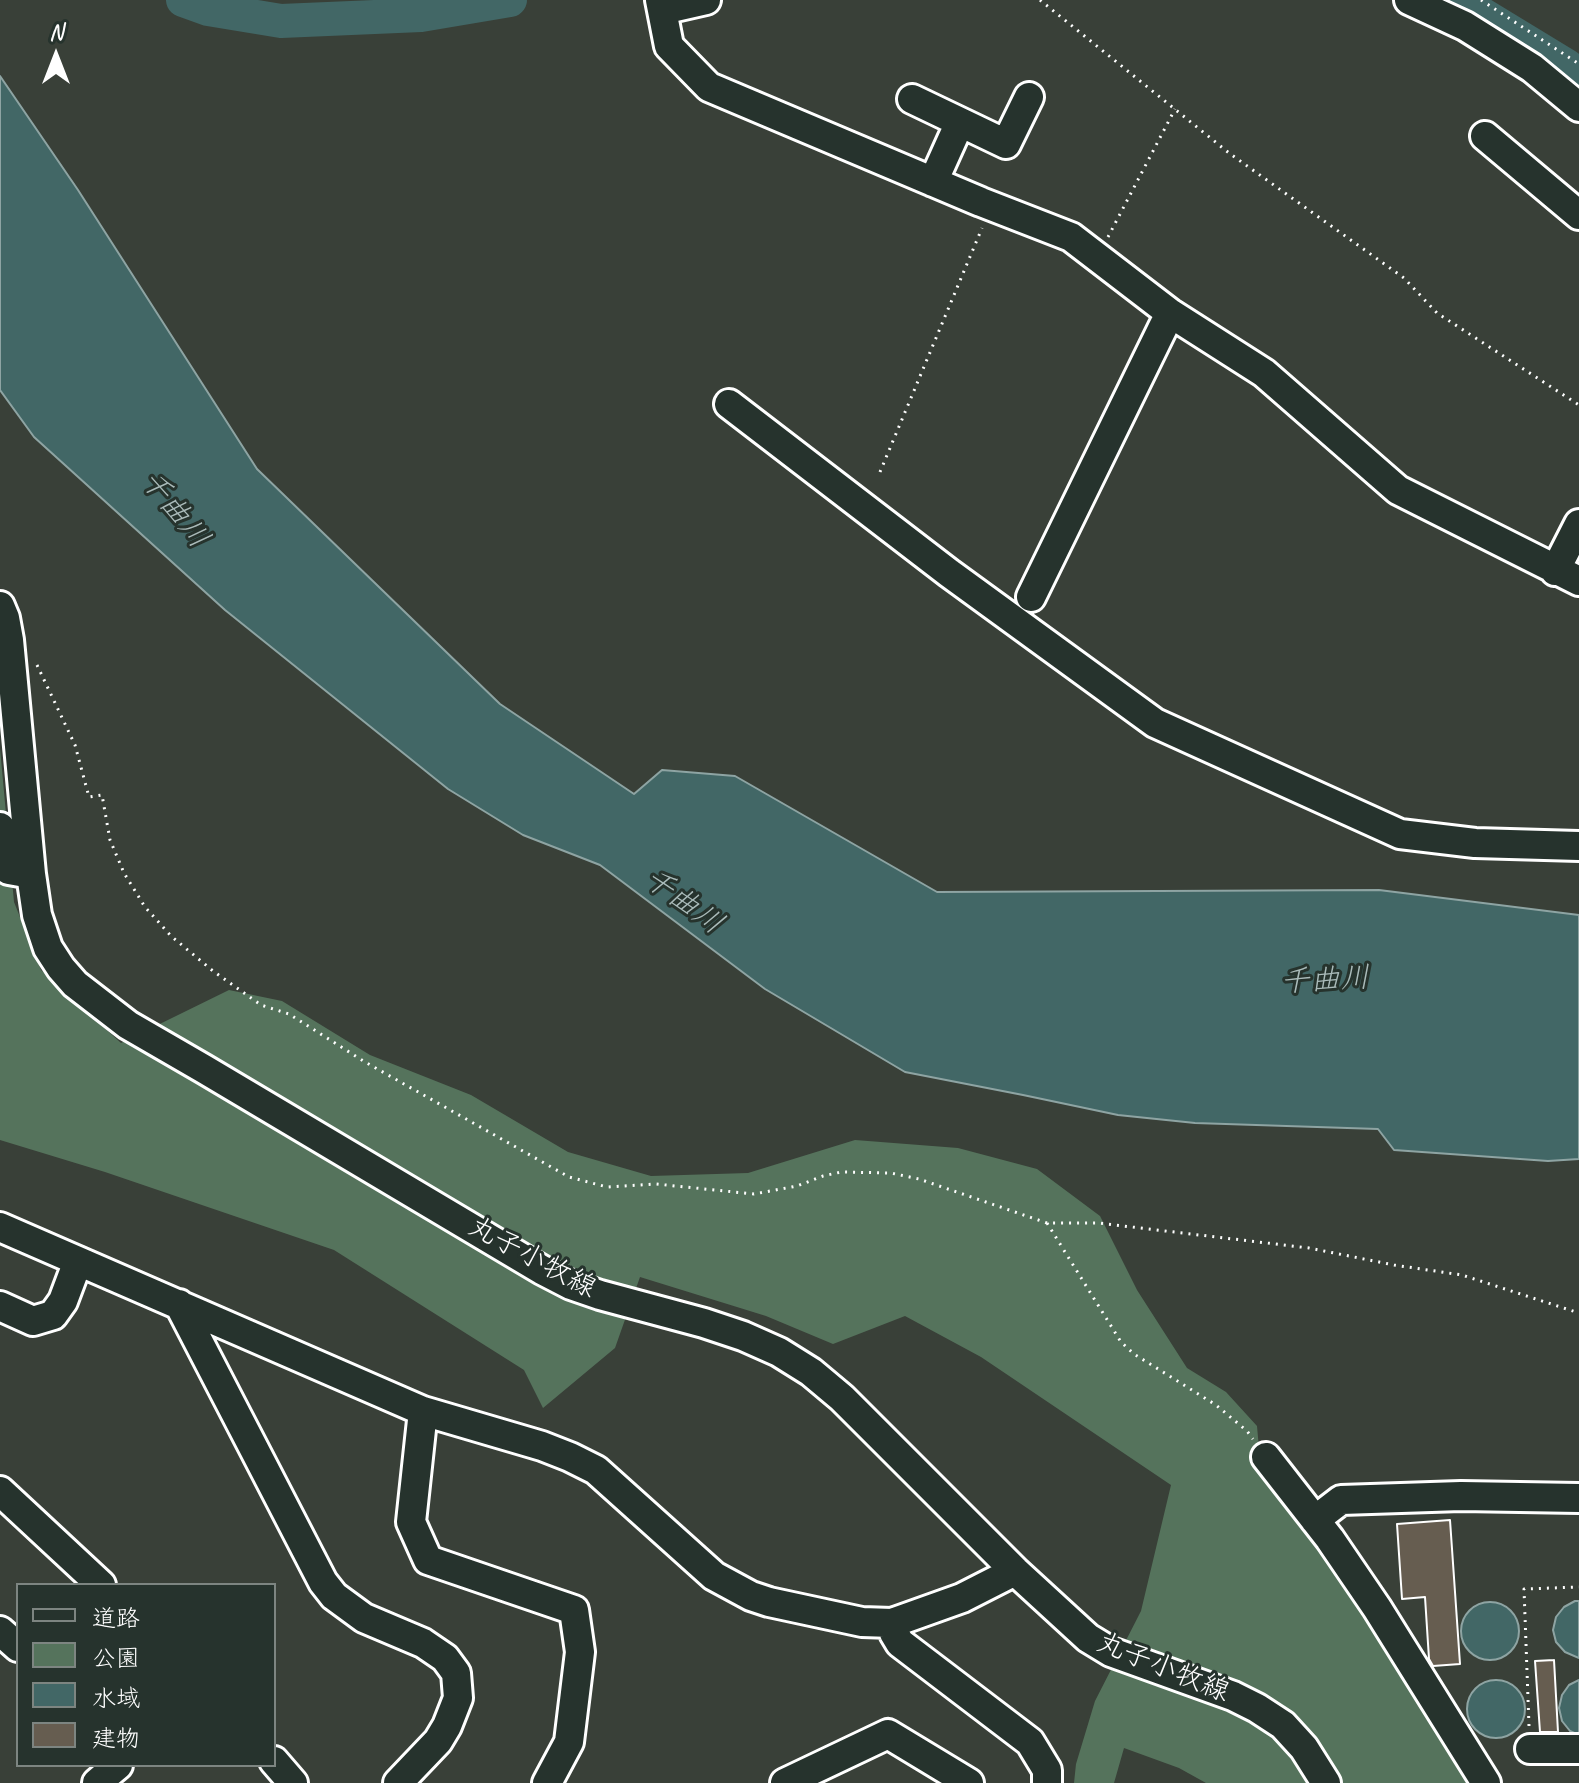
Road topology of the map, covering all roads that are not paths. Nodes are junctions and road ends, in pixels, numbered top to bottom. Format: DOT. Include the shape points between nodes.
graph roads {
  1 [pos="706,0"];
  2 [pos="1409,0"];
  3 [pos="661,5"];
  4 [pos="1029,97"];
  5 [pos="912,99"];
  6 [pos="1579,107"];
  7 [pos="960,122"];
  8 [pos="1485,136"];
  9 [pos="933,182"];
  10 [pos="1579,215"];
  11 [pos="1170,313"];
  12 [pos="729,404"];
  13 [pos="1579,524"];
  14 [pos="1567,576"];
  15 [pos="1031,597"];
  16 [pos="0,606"];
  17 [pos="0,827"];
  18 [pos="1579,846"];
  19 [pos="31,874"];
  20 [pos="0,1227"];
  21 [pos="78,1261"];
  22 [pos="179,1304"];
  23 [pos="0,1306"];
  24 [pos="423,1411"];
  25 [pos="1266,1457"];
  26 [pos="0,1491"];
  27 [pos="1579,1498"];
  28 [pos="1315,1520"];
  29 [pos="1015,1571"];
  30 [pos="99,1583"];
  31 [pos="892,1623"];
  32 [pos="0,1631"];
  33 [pos="16,1645"];
  34 [pos="1530,1749"];
  35 [pos="1579,1749"];
  36 [pos="276,1763"];
  37 [pos="116,1767"];
  38 [pos="97,1783"];
  39 [pos="293,1783"];
  40 [pos="398,1783"];
  41 [pos="547,1783"];
  42 [pos="785,1783"];
  43 [pos="969,1783"];
  44 [pos="1047,1783"];
  45 [pos="1326,1783"];
  46 [pos="1486,1783"];
  1 -- 3 [label="street"];
  2 -- 6 [label="street" via="1491,42"];
  3 -- 9 [label="street" via="669,46 709,87"];
  4 -- 7 [label="street" via="1006,144"];
  5 -- 7 [label="street"];
  7 -- 9 [label="street"];
  8 -- 10 [label="street"];
  9 -- 11 [label="street" via="1071,237"];
  11 -- 14 [label="street" via="1264,373 1398,490"];
  11 -- 15 [label="street"];
  12 -- 18 [label="street" via="1155,723 1400,834"];
  13 -- 14 [label="street"];
  16 -- 19 [label="street, 丸子小牧線" via="9,640"];
  17 -- 19 [label="street" via="9,870"];
  19 -- 29 [label="street, 丸子小牧線" via="48,948 75,984 128,1025 561,1280 704,1323 779,1352 842,1398"];
  20 -- 21 [label="street"];
  21 -- 22 [label="street"];
  21 -- 23 [label="street" via="53,1315 33,1321"];
  22 -- 24 [label="street"];
  22 -- 40 [label="street" via="323,1582 364,1618 423,1643 456,1673 458,1698 447,1726"];
  24 -- 31 [label="street" via="542,1446 596,1470 714,1576 751,1596 862,1622"];
  24 -- 41 [label="street" via="411,1522 428,1560 574,1610 580,1652 569,1742"];
  25 -- 28 [label="street"];
  26 -- 30 [label="street"];
  27 -- 28 [label="street" via="1341,1500"];
  28 -- 46 [label="street" via="1377,1608"];
  29 -- 31 [label="street" via="962,1598"];
  29 -- 45 [label="street, 丸子小牧線" via="1088,1638 1111,1652 1233,1696 1283,1725"];
  31 -- 44 [label="street" via="900,1643 1030,1742 1047,1770"];
  32 -- 33 [label="street"];
  34 -- 35 [label="street"];
  36 -- 39 [label="street"];
  37 -- 38 [label="street"];
  42 -- 43 [label="street" via="888,1734"];
}
